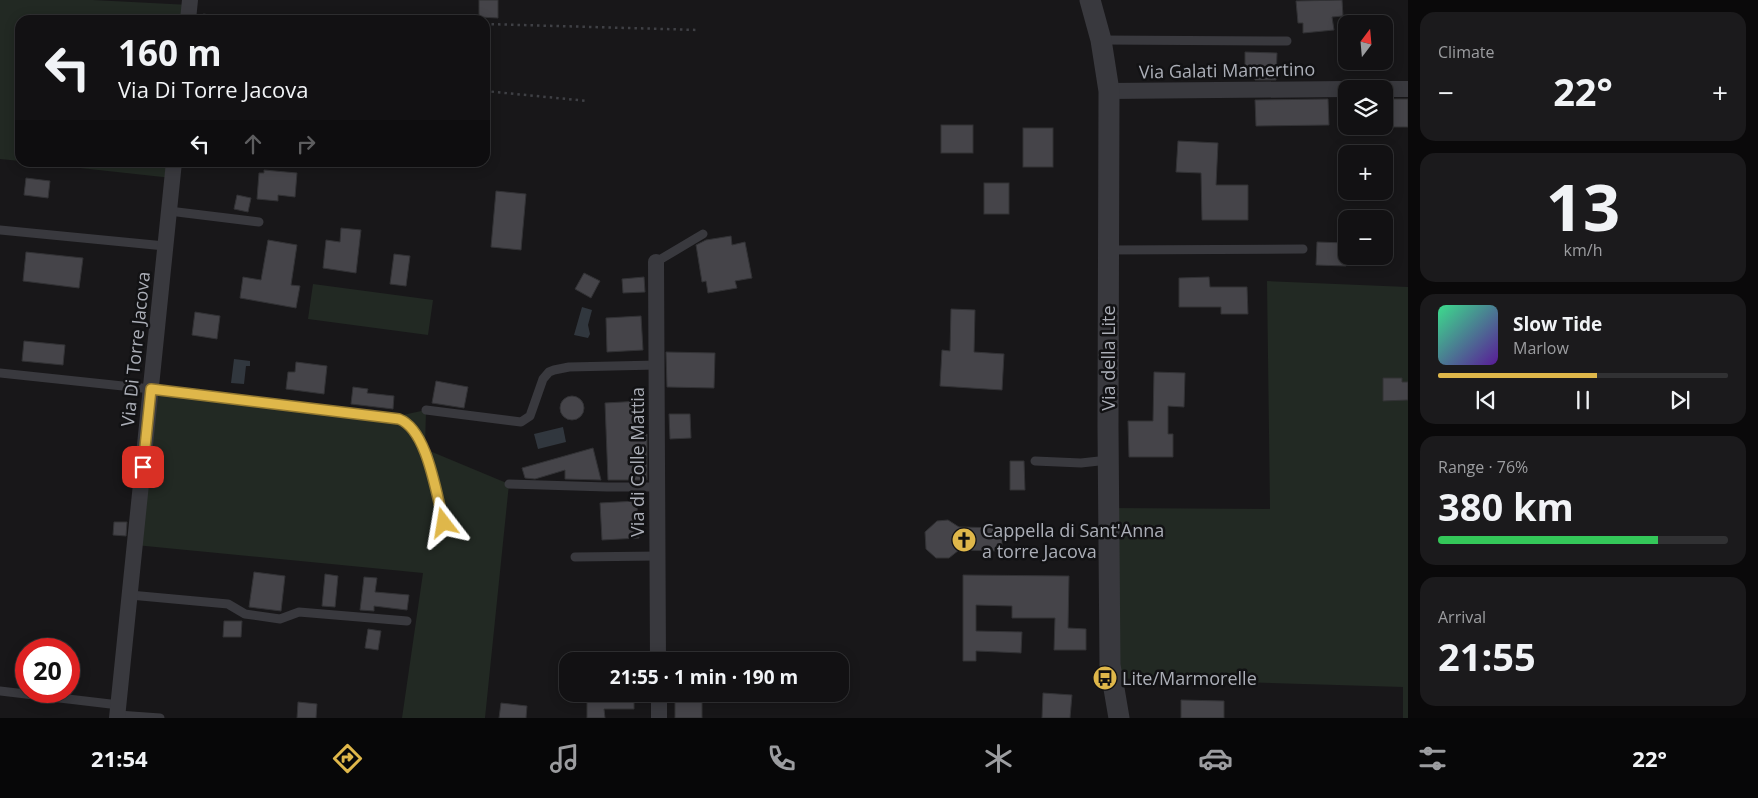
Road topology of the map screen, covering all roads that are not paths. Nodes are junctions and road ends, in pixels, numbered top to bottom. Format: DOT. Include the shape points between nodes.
graph roads {
  1 [pos="1090,0"];
  2 [pos="1102,40"];
  3 [pos="1287,41"];
  4 [pos="1338,89"];
  5 [pos="1393,89"];
  6 [pos="1408,89"];
  7 [pos="1109,91"];
  8 [pos="173,167"];
  9 [pos="169,211"];
  10 [pos="259,222"];
  11 [pos="0,230"];
  12 [pos="703,234"];
  13 [pos="165,246"];
  14 [pos="1303,249"];
  15 [pos="1108,250"];
  16 [pos="656,262"];
  17 [pos="657,365"];
  18 [pos="0,373"];
  19 [pos="151,389"];
  20 [pos="426,410"];
  21 [pos="1108,460"];
  22 [pos="1035,461"];
  23 [pos="509,484"];
  24 [pos="658,487"];
  25 [pos="444,523"];
  26 [pos="658,556"];
  27 [pos="575,557"];
  28 [pos="130,595"];
  29 [pos="407,621"];
  30 [pos="658,652"];
  31 [pos="0,691"];
  32 [pos="659,702"];
  33 [pos="118,712"];
  34 [pos="160,718"];
  35 [pos="659,718"];
  36 [pos="1119,718"];
  1 -- 2 [label="street, Via della Lite"];
  2 -- 3 [label="lane"];
  2 -- 7 [label="street, Via della Lite"];
  4 -- 7 [label="street, Via Galati Mamertino"];
  5 -- 6 [label="street"];
  7 -- 15 [label="street, Via della Lite"];
  8 -- 9 [label="street, Via Di Torre Jacova"];
  9 -- 10 [label="lane"];
  9 -- 13 [label="street, Via Di Torre Jacova"];
  11 -- 13 [label="lane"];
  12 -- 16 [label="lane"];
  13 -- 19 [label="street, Via Di Torre Jacova"];
  14 -- 15 [label="lane"];
  15 -- 21 [label="street, Via della Lite"];
  16 -- 17 [label="street, Via di Colle Mattia"];
  17 -- 20 [label="lane" via="569,367 549,372 543,379 530,416 521,422"];
  17 -- 24 [label="street, Via di Colle Mattia"];
  18 -- 19 [label="lane"];
  19 -- 25 [label="lane" via="404,421 418,435 425,449"];
  19 -- 28 [label="street, Via Di Torre Jacova"];
  21 -- 22 [label="lane" via="1080,464"];
  21 -- 36 [label="street, Via della Lite" via="1110,665"];
  23 -- 24 [label="lane"];
  24 -- 26 [label="street, Via di Colle Mattia"];
  26 -- 27 [label="lane"];
  26 -- 30 [label="street, Via di Colle Mattia"];
  28 -- 29 [label="lane" via="228,604 245,614 280,619 300,612"];
  28 -- 33 [label="street, Via Di Torre Jacova"];
  31 -- 33 [label="lane"];
  32 -- 35 [label="street"];
  33 -- 34 [label="lane"];
}
